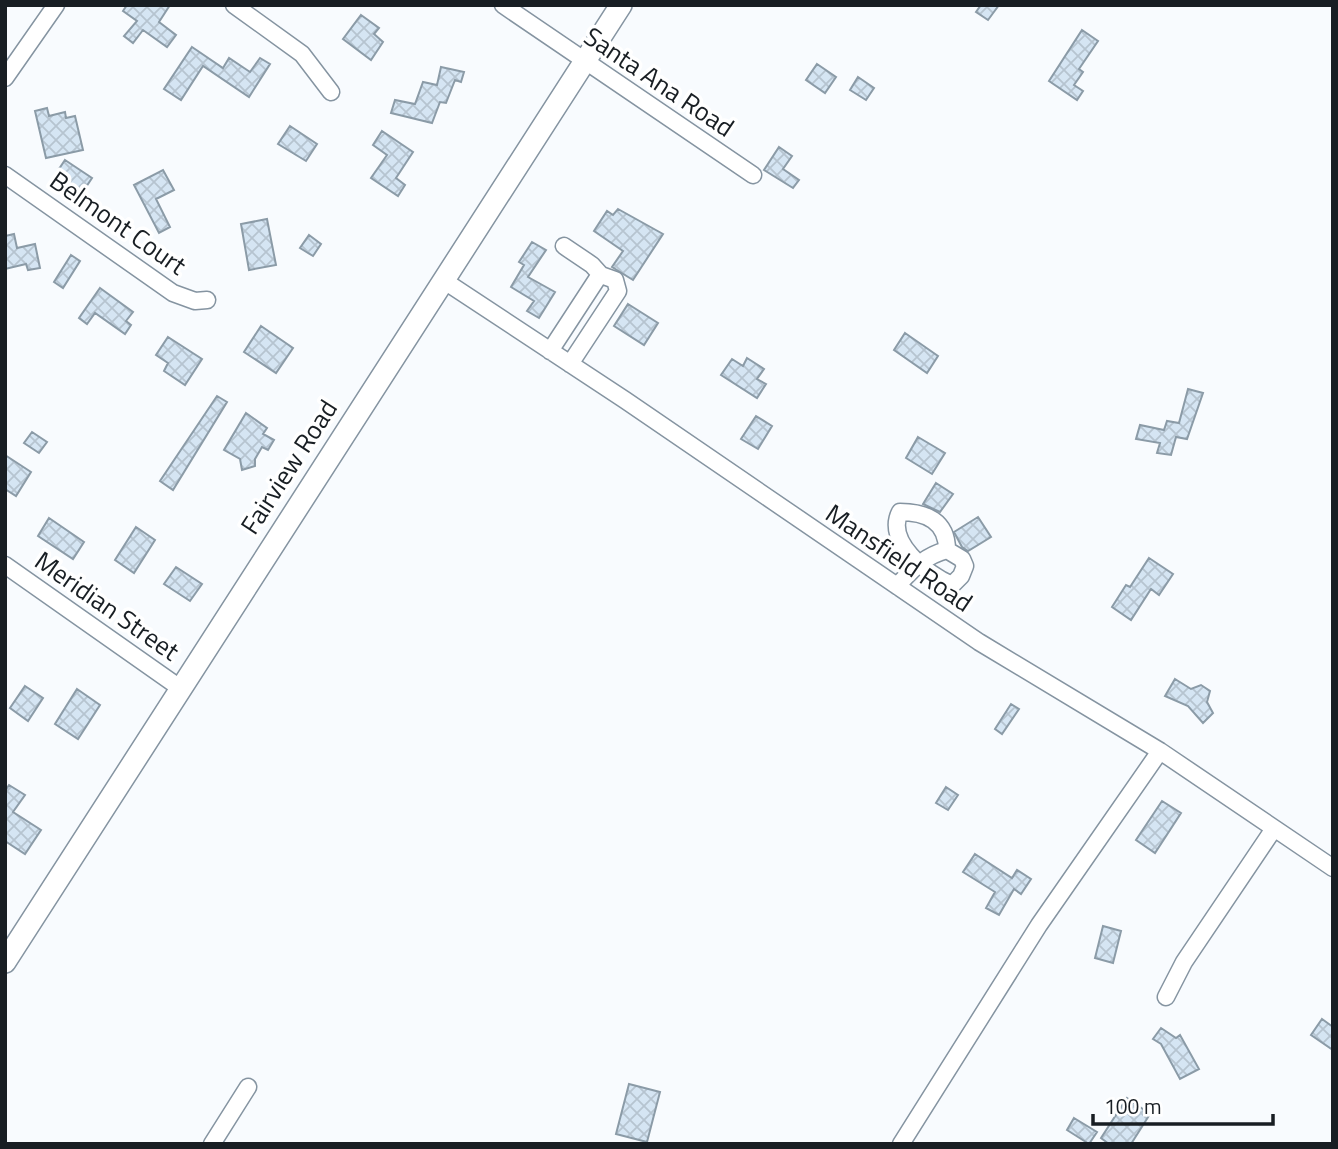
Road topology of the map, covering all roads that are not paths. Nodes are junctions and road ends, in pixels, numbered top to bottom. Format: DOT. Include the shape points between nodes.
graph roads {
  1 [pos="56,5"];
  2 [pos="234,5"];
  3 [pos="503,5"];
  4 [pos="621,5"];
  5 [pos="585,62"];
  6 [pos="5,78"];
  7 [pos="331,92"];
  8 [pos="5,175"];
  9 [pos="753,175"];
  10 [pos="564,246"];
  11 [pos="601,275"];
  12 [pos="443,280"];
  13 [pos="207,300"];
  14 [pos="550,351"];
  15 [pos="570,364"];
  16 [pos="947,550"];
  17 [pos="920,562"];
  18 [pos="5,565"];
  19 [pos="897,586"];
  20 [pos="180,688"];
  21 [pos="1160,751"];
  22 [pos="1273,830"];
  23 [pos="1333,868"];
  24 [pos="5,962"];
  25 [pos="1166,997"];
  26 [pos="248,1087"];
  27 [pos="212,1144"];
  28 [pos="901,1144"];
  1 -- 6 [label="street"];
  2 -- 7 [label="street" via="302,54"];
  3 -- 5 [label="street, Santa Ana Road"];
  4 -- 5 [label="main road, Fairview Road"];
  5 -- 9 [label="street, Santa Ana Road"];
  5 -- 12 [label="main road, Fairview Road"];
  8 -- 13 [label="street, Belmont Court" via="173,293"];
  10 -- 11 [label="street"];
  11 -- 14 [label="street"];
  11 -- 15 [label="street" via="615,280 618,291"];
  12 -- 14 [label="street, Mansfield Road"];
  12 -- 20 [label="main road, Fairview Road"];
  14 -- 15 [label="street, Mansfield Road"];
  15 -- 19 [label="street, Mansfield Road"];
  16 -- 17 [label="street" via="927,555"];
  16 -- 17 [label="street" via="965,566 951,585"];
  16 -- 17 [label="street" via="945,532 936,521 920,512 900,512 894,523 898,541"];
  17 -- 19 [label="street"];
  18 -- 20 [label="street, Meridian Street"];
  19 -- 21 [label="street, Mansfield Road" via="979,642"];
  20 -- 24 [label="main road, Fairview Road"];
  21 -- 22 [label="street, Mansfield Road"];
  21 -- 28 [label="street" via="1038,925"];
  22 -- 23 [label="street, Mansfield Road"];
  22 -- 25 [label="street" via="1184,962"];
  26 -- 27 [label="street"];
}
